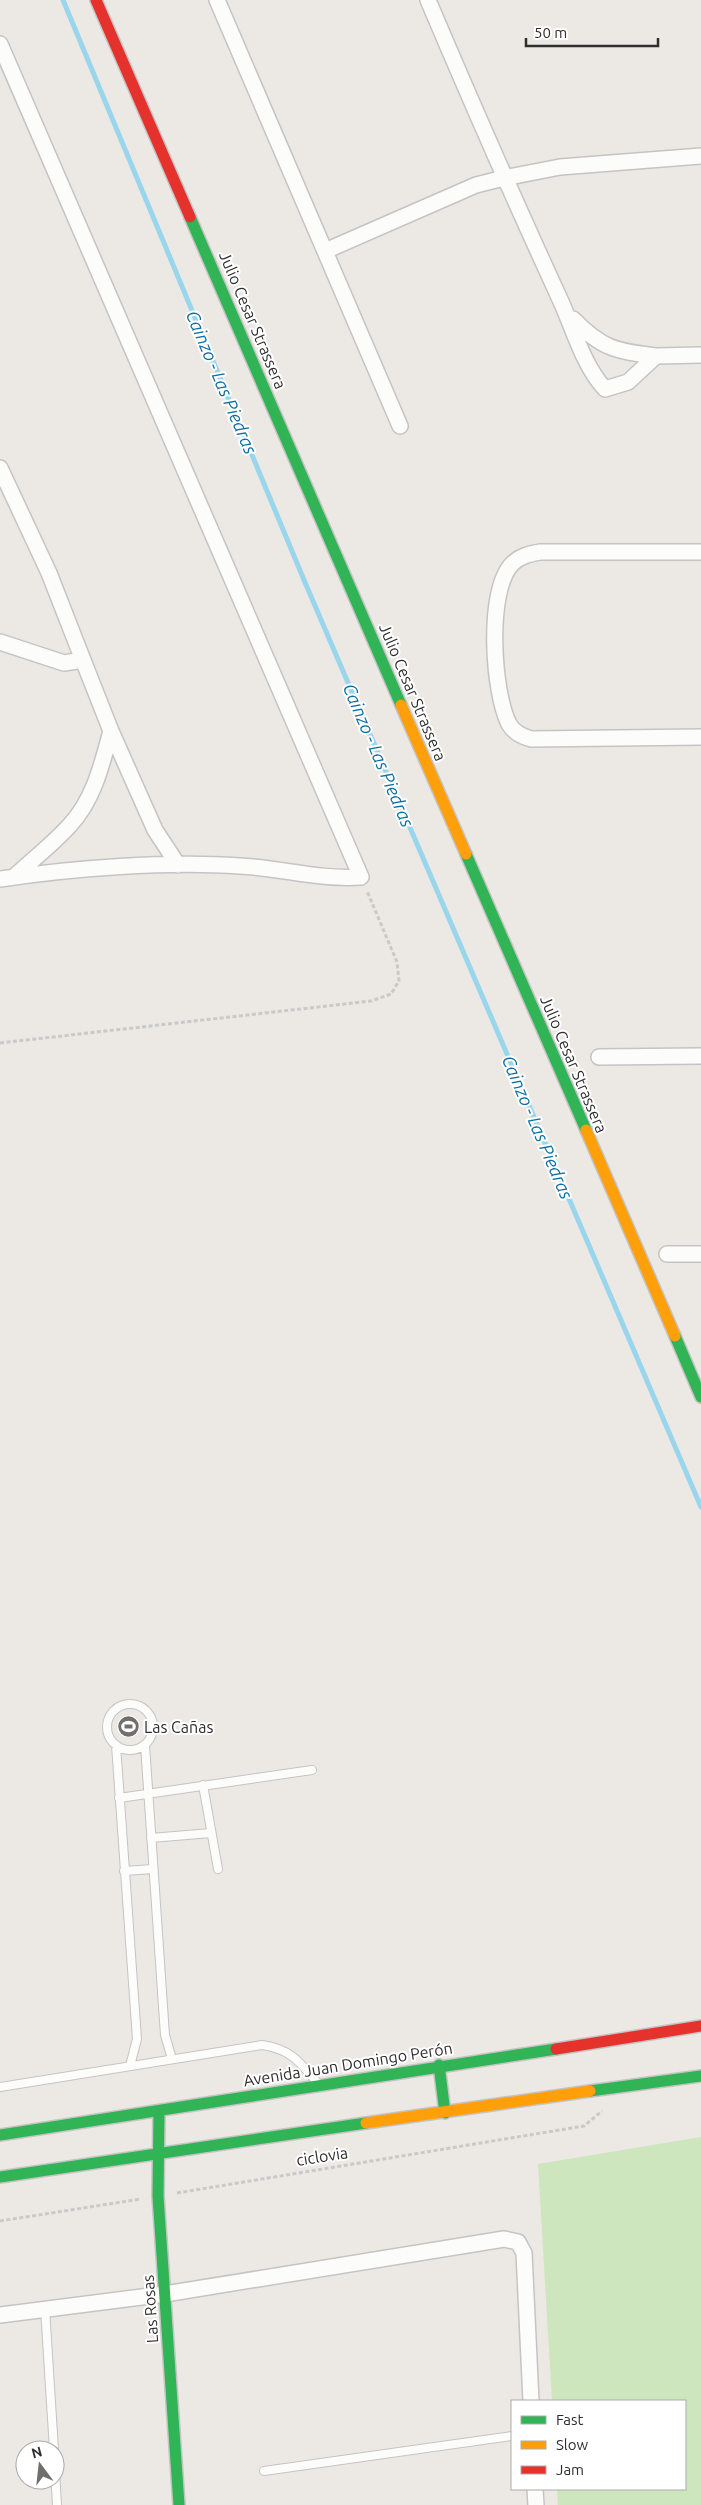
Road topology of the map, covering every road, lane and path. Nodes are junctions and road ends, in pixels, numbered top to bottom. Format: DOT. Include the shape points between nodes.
graph roads {
  1 [pos="96,0"];
  2 [pos="217,0"];
  3 [pos="428,0"];
  4 [pos="0,44"];
  5 [pos="701,156"];
  6 [pos="504,178"];
  7 [pos="325,251"];
  8 [pos="566,312"];
  9 [pos="701,355"];
  10 [pos="656,356"];
  11 [pos="400,426"];
  12 [pos="0,468"];
  13 [pos="701,552"];
  14 [pos="0,642"];
  15 [pos="83,660"];
  16 [pos="111,731"];
  17 [pos="701,738"];
  18 [pos="178,865"];
  19 [pos="361,877"];
  20 [pos="7,878"];
  21 [pos="0,1043"];
  22 [pos="701,1056"];
  23 [pos="599,1057"];
  24 [pos="667,1254"];
  25 [pos="701,1254"];
  26 [pos="701,1397"];
  27 [pos="145,1745"];
  28 [pos="116,1746"];
  29 [pos="312,1770"];
  30 [pos="203,1785"];
  31 [pos="148,1792"];
  32 [pos="119,1798"];
  33 [pos="211,1833"];
  34 [pos="151,1838"];
  35 [pos="153,1869"];
  36 [pos="218,1869"];
  37 [pos="124,1871"];
  38 [pos="701,2026"];
  39 [pos="172,2059"];
  40 [pos="439,2065"];
  41 [pos="130,2066"];
  42 [pos="701,2076"];
  43 [pos="319,2085"];
  44 [pos="0,2087"];
  45 [pos="606,2109"];
  46 [pos="159,2111"];
  47 [pos="445,2113"];
  48 [pos="0,2135"];
  49 [pos="157,2152"];
  50 [pos="0,2177"];
  51 [pos="158,2196"];
  52 [pos="0,2221"];
  53 [pos="165,2294"];
  54 [pos="45,2308"];
  55 [pos="0,2315"];
  56 [pos="531,2400"];
  57 [pos="511,2436"];
  58 [pos="53,2440"];
  59 [pos="264,2471"];
  60 [pos="56,2490"];
  61 [pos="535,2490"];
  62 [pos="57,2505"];
  63 [pos="179,2505"];
  64 [pos="536,2505"];
  1 -- 26 [label="street, Julio Cesar Strassera"];
  2 -- 7 [label="street"];
  3 -- 6 [label="street"];
  4 -- 19 [label="street"];
  5 -- 6 [label="street" via="560,167"];
  6 -- 7 [label="street" via="476,185"];
  6 -- 8 [label="street"];
  7 -- 11 [label="street"];
  8 -- 10 [label="street" via="601,344 621,352"];
  8 -- 10 [label="street" via="594,376 606,389 628,382"];
  9 -- 10 [label="street"];
  12 -- 15 [label="street" via="49,573"];
  13 -- 17 [label="street" via="540,552 526,555 512,564 503,578 495,634 499,690 510,725 518,734 531,739"];
  14 -- 15 [label="street" via="64,663"];
  15 -- 16 [label="street"];
  16 -- 18 [label="street" via="155,830"];
  16 -- 20 [label="street" via="99,776 71,824"];
  18 -- 19 [label="street" via="240,866 336,879"];
  18 -- 20 [label="street"];
  19 -- 21 [label="path" via="396,962 399,981 391,994 371,1001"];
  22 -- 23 [label="street"];
  24 -- 25 [label="street"];
  27 -- 28 [label="lane" via="131,1750"];
  27 -- 28 [label="lane" via="153,1724 146,1710 133,1704 118,1707 108,1719 108,1734"];
  27 -- 31 [label="lane"];
  28 -- 32 [label="lane"];
  29 -- 30 [label="lane"];
  30 -- 31 [label="lane"];
  30 -- 33 [label="lane"];
  31 -- 32 [label="lane"];
  31 -- 34 [label="lane"];
  32 -- 37 [label="lane"];
  33 -- 34 [label="lane"];
  33 -- 36 [label="lane"];
  34 -- 35 [label="lane"];
  35 -- 37 [label="lane"];
  35 -- 39 [label="lane" via="165,2034"];
  37 -- 41 [label="lane" via="137,2039"];
  38 -- 40 [label="street, Avenida Juan Domingo Perón"];
  39 -- 41 [label="lane"];
  39 -- 43 [label="lane" via="262,2045 280,2048 298,2060"];
  40 -- 43 [label="street, Avenida Juan Domingo Perón"];
  40 -- 47 [label="street"];
  41 -- 44 [label="lane"];
  42 -- 47 [label="street"];
  43 -- 46 [label="street, Avenida Juan Domingo Perón"];
  45 -- 51 [label="path, ciclovia" via="584,2126"];
  46 -- 48 [label="street, Avenida Juan Domingo Perón"];
  46 -- 49 [label="street, Las Rosas"];
  47 -- 49 [label="street"];
  49 -- 50 [label="street"];
  49 -- 51 [label="street, Las Rosas"];
  51 -- 52 [label="path, ciclovia"];
  51 -- 53 [label="street, Las Rosas"];
  53 -- 54 [label="street"];
  53 -- 56 [label="street" via="504,2239 518,2242 524,2253"];
  53 -- 63 [label="street, Las Rosas"];
  54 -- 55 [label="street"];
  54 -- 58 [label="lane"];
  57 -- 59 [label="lane"];
  60 -- 62 [label="lane"];
  61 -- 64 [label="street"];
}
